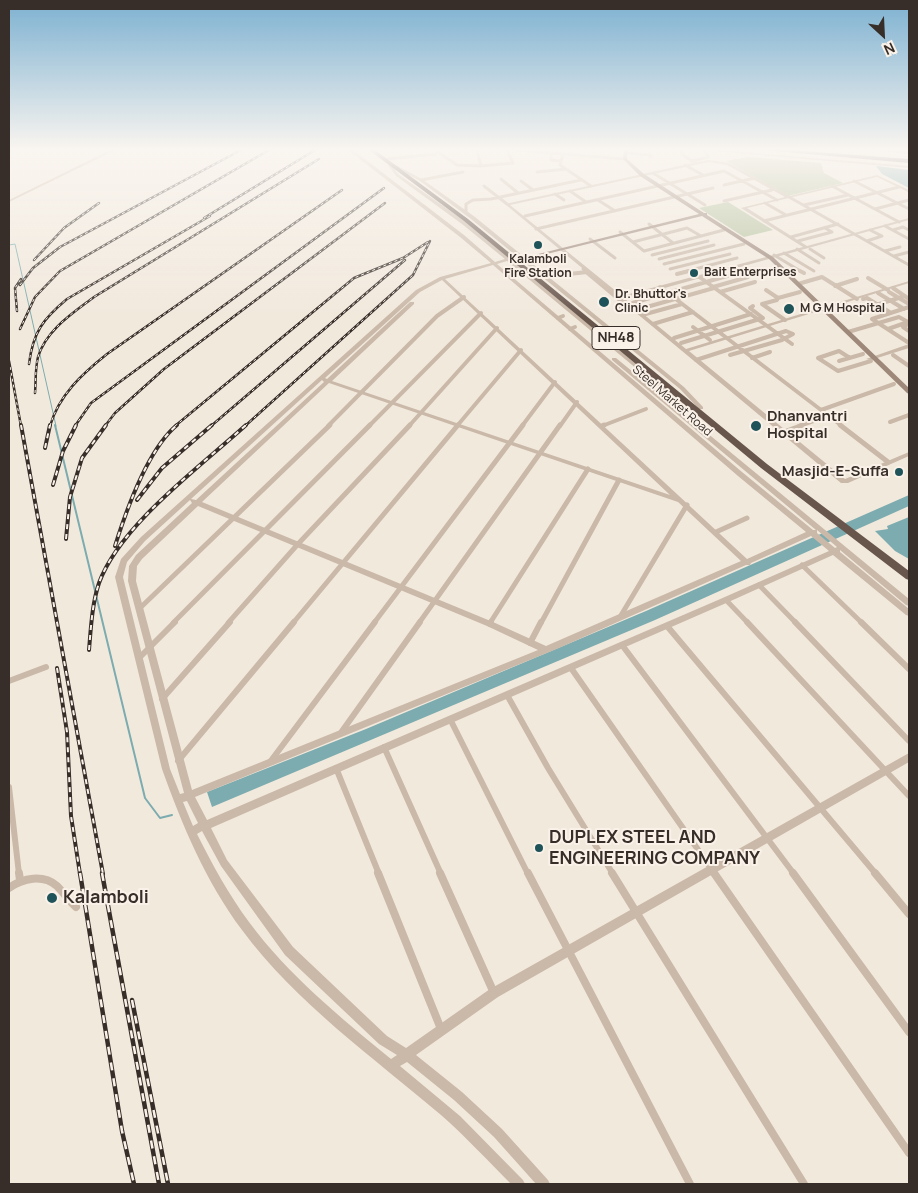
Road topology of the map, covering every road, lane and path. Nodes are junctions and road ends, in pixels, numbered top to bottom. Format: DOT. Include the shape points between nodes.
graph roads {
  1 [pos="423,206"];
  2 [pos="424,206"];
  3 [pos="447,206"];
  4 [pos="456,206"];
  5 [pos="466,206"];
  6 [pos="509,206"];
  7 [pos="570,206"];
  8 [pos="606,206"];
  9 [pos="638,206"];
  10 [pos="689,206"];
  11 [pos="705,206"];
  12 [pos="753,206"];
  13 [pos="770,206"];
  14 [pos="805,206"];
  15 [pos="823,206"];
  16 [pos="869,206"];
  17 [pos="887,206"];
  18 [pos="632,207"];
  19 [pos="810,209"];
  20 [pos="875,209"];
  21 [pos="615,211"];
  22 [pos="699,212"];
  23 [pos="466,213"];
  24 [pos="786,215"];
  25 [pos="525,216"];
  26 [pos="909,219"];
  27 [pos="764,221"];
  28 [pos="899,222"];
  29 [pos="838,224"];
  30 [pos="651,226"];
  31 [pos="826,226"];
  32 [pos="885,226"];
  33 [pos="845,228"];
  34 [pos="536,229"];
  35 [pos="801,229"];
  36 [pos="724,230"];
  37 [pos="871,230"];
  38 [pos="895,230"];
  39 [pos="832,232"];
  40 [pos="621,233"];
  41 [pos="805,233"];
  42 [pos="907,233"];
  43 [pos="662,234"];
  44 [pos="855,234"];
  45 [pos="702,236"];
  46 [pos="791,237"];
  47 [pos="811,239"];
  48 [pos="909,239"];
  49 [pos="592,240"];
  50 [pos="741,240"];
  51 [pos="819,240"];
  52 [pos="708,241"];
  53 [pos="798,241"];
  54 [pos="867,241"];
  55 [pos="633,242"];
  56 [pos="672,243"];
  57 [pos="691,245"];
  58 [pos="714,245"];
  59 [pos="900,247"];
  60 [pos="560,248"];
  61 [pos="679,248"];
  62 [pos="808,248"];
  63 [pos="697,249"];
  64 [pos="797,249"];
  65 [pos="885,251"];
  66 [pos="684,252"];
  67 [pos="784,252"];
  68 [pos="909,252"];
  69 [pos="730,254"];
  70 [pos="652,255"];
  71 [pos="894,256"];
  72 [pos="691,257"];
  73 [pos="770,257"];
  74 [pos="810,257"];
  75 [pos="614,258"];
  76 [pos="715,258"];
  77 [pos="736,258"];
  78 [pos="824,258"];
  79 [pos="517,259"];
  80 [pos="659,259"];
  81 [pos="909,259"];
  82 [pos="798,261"];
  83 [pos="902,261"];
  84 [pos="697,262"];
  85 [pos="720,262"];
  86 [pos="831,262"];
  87 [pos="497,264"];
  88 [pos="664,264"];
  89 [pos="789,264"];
  90 [pos="909,264"];
  91 [pos="680,267"];
  92 [pos="704,267"];
  93 [pos="732,267"];
  94 [pos="670,269"];
  95 [pos="586,271"];
  96 [pos="686,271"];
  97 [pos="814,271"];
  98 [pos="712,272"];
  99 [pos="740,272"];
  100 [pos="804,273"];
  101 [pos="569,274"];
  102 [pos="677,274"];
  103 [pos="698,276"];
  104 [pos="748,277"];
  105 [pos="868,278"];
  106 [pos="444,279"];
  107 [pos="857,279"];
  108 [pos="600,282"];
  109 [pos="706,282"];
  110 [pos="909,282"];
  111 [pos="590,284"];
  112 [pos="798,284"];
  113 [pos="835,286"];
  114 [pos="660,287"];
  115 [pos="713,287"];
  116 [pos="609,290"];
  117 [pos="766,290"];
  118 [pos="720,292"];
  119 [pos="800,292"];
  120 [pos="601,293"];
  121 [pos="668,293"];
  122 [pos="905,296"];
  123 [pos="464,297"];
  124 [pos="882,297"];
  125 [pos="619,298"];
  126 [pos="676,299"];
  127 [pos="909,299"];
  128 [pos="777,300"];
  129 [pos="862,300"];
  130 [pos="611,301"];
  131 [pos="844,303"];
  132 [pos="682,304"];
  133 [pos="629,306"];
  134 [pos="753,306"];
  135 [pos="908,307"];
  136 [pos="636,310"];
  137 [pos="822,310"];
  138 [pos="894,310"];
  139 [pos="623,311"];
  140 [pos="856,311"];
  141 [pos="693,312"];
  142 [pos="481,313"];
  143 [pos="751,314"];
  144 [pos="642,315"];
  145 [pos="758,319"];
  146 [pos="785,320"];
  147 [pos="878,323"];
  148 [pos="653,324"];
  149 [pos="909,324"];
  150 [pos="711,326"];
  151 [pos="767,326"];
  152 [pos="693,327"];
  153 [pos="497,328"];
  154 [pos="888,329"];
  155 [pos="698,330"];
  156 [pos="718,331"];
  157 [pos="909,331"];
  158 [pos="672,332"];
  159 [pos="848,332"];
  160 [pos="777,333"];
  161 [pos="704,336"];
  162 [pos="727,338"];
  163 [pos="785,339"];
  164 [pos="692,340"];
  165 [pos="710,340"];
  166 [pos="697,344"];
  167 [pos="792,344"];
  168 [pos="691,346"];
  169 [pos="738,346"];
  170 [pos="909,346"];
  171 [pos="522,350"];
  172 [pos="685,351"];
  173 [pos="744,352"];
  174 [pos="770,352"];
  175 [pos="897,353"];
  176 [pos="863,354"];
  177 [pos="730,355"];
  178 [pos="752,358"];
  179 [pos="850,358"];
  180 [pos="696,360"];
  181 [pos="873,360"];
  182 [pos="839,361"];
  183 [pos="909,366"];
  184 [pos="321,379"];
  185 [pos="329,382"];
  186 [pos="555,382"];
  187 [pos="894,384"];
  188 [pos="909,392"];
  189 [pos="363,393"];
  190 [pos="909,399"];
  191 [pos="390,402"];
  192 [pos="577,402"];
  193 [pos="646,408"];
  194 [pos="821,410"];
  195 [pos="422,413"];
  196 [pos="909,415"];
  197 [pos="828,416"];
  198 [pos="890,422"];
  199 [pos="459,426"];
  200 [pos="602,426"];
  201 [pos="784,432"];
  202 [pos="509,442"];
  203 [pos="541,454"];
  204 [pos="909,454"];
  205 [pos="888,462"];
  206 [pos="588,469"];
  207 [pos="619,480"];
  208 [pos="188,498"];
  209 [pos="196,502"];
  210 [pos="685,503"];
  211 [pos="234,517"];
  212 [pos="747,518"];
  213 [pos="266,531"];
  214 [pos="716,532"];
  215 [pos="815,532"];
  216 [pos="865,539"];
  217 [pos="298,544"];
  218 [pos="841,548"];
  219 [pos="833,551"];
  220 [pos="747,563"];
  221 [pos="345,564"];
  222 [pos="802,566"];
  223 [pos="909,570"];
  224 [pos="909,576"];
  225 [pos="759,585"];
  226 [pos="400,587"];
  227 [pos="726,600"];
  228 [pos="435,602"];
  229 [pos="909,602"];
  230 [pos="139,609"];
  231 [pos="909,613"];
  232 [pos="620,618"];
  233 [pos="490,624"];
  234 [pos="667,626"];
  235 [pos="530,643"];
  236 [pos="622,645"];
  237 [pos="150,648"];
  238 [pos="546,650"];
  239 [pos="140,657"];
  240 [pos="46,667"];
  241 [pos="571,668"];
  242 [pos="909,669"];
  243 [pos="9,681"];
  244 [pos="507,695"];
  245 [pos="162,699"];
  246 [pos="450,719"];
  247 [pos="339,734"];
  248 [pos="909,741"];
  249 [pos="384,747"];
  250 [pos="909,757"];
  251 [pos="178,761"];
  252 [pos="270,763"];
  253 [pos="336,768"];
  254 [pos="885,770"];
  255 [pos="9,787"];
  256 [pos="909,796"];
  257 [pos="190,799"];
  258 [pos="178,804"];
  259 [pos="822,807"];
  260 [pos="202,824"];
  261 [pos="191,830"];
  262 [pos="767,838"];
  263 [pos="712,869"];
  264 [pos="20,880"];
  265 [pos="9,888"];
  266 [pos="76,907"];
  267 [pos="638,911"];
  268 [pos="909,914"];
  269 [pos="567,951"];
  270 [pos="494,993"];
  271 [pos="441,1029"];
  272 [pos="909,1032"];
  273 [pos="407,1055"];
  274 [pos="391,1066"];
  275 [pos="909,1153"];
  276 [pos="518,1184"];
  277 [pos="544,1184"];
  278 [pos="690,1184"];
  279 [pos="804,1184"];
  1 -- 87 [label="street, Steel Market Road"];
  2 -- 87 [label="street, Steel Market Road"];
  3 -- 79 [label="highway, NH48"];
  4 -- 23 [label="street"];
  5 -- 23 [label="street"];
  6 -- 34 [label="street"];
  7 -- 25 [label="street"];
  8 -- 21 [label="street"];
  9 -- 18 [label="street"];
  10 -- 22 [label="main road"];
  11 -- 22 [label="street"];
  12 -- 27 [label="street" via="743,208"];
  13 -- 24 [label="street"];
  14 -- 19 [label="street"];
  15 -- 19 [label="street"];
  16 -- 20 [label="street"];
  17 -- 20 [label="street"];
  18 -- 21 [label="street"];
  19 -- 24 [label="street"];
  19 -- 29 [label="street"];
  20 -- 28 [label="street"];
  21 -- 34 [label="street"];
  22 -- 30 [label="main road"];
  22 -- 36 [label="main road"];
  22 -- 50 [label="main road"];
  23 -- 79 [label="street"];
  24 -- 27 [label="street"];
  26 -- 28 [label="street"];
  27 -- 46 [label="street"];
  28 -- 32 [label="street"];
  29 -- 31 [label="street"];
  29 -- 33 [label="street"];
  30 -- 40 [label="main road"];
  30 -- 43 [label="street"];
  31 -- 39 [label="street"];
  31 -- 41 [label="street"];
  32 -- 37 [label="street"];
  32 -- 38 [label="street"];
  33 -- 39 [label="street"];
  33 -- 44 [label="street"];
  34 -- 60 [label="street"];
  35 -- 41 [label="street"];
  36 -- 45 [label="street"];
  36 -- 50 [label="main road"];
  37 -- 38 [label="street" via="882,235"];
  37 -- 44 [label="street"];
  37 -- 54 [label="street" via="882,236"];
  38 -- 42 [label="street"];
  38 -- 42 [label="street" via="903,227"];
  39 -- 47 [label="street"];
  40 -- 49 [label="main road"];
  40 -- 55 [label="street"];
  41 -- 46 [label="street"];
  41 -- 47 [label="street"];
  42 -- 48 [label="street"];
  43 -- 45 [label="street" via="687,228"];
  43 -- 55 [label="street"];
  43 -- 56 [label="street"];
  44 -- 54 [label="street"];
  44 -- 62 [label="street"];
  45 -- 56 [label="street"];
  46 -- 53 [label="street"];
  47 -- 51 [label="street"];
  47 -- 53 [label="street"];
  49 -- 60 [label="main road"];
  49 -- 75 [label="street"];
  50 -- 72 [label="street"];
  50 -- 73 [label="main road"];
  52 -- 57 [label="street"];
  53 -- 62 [label="street"];
  54 -- 65 [label="street"];
  55 -- 56 [label="street" via="644,250"];
  56 -- 61 [label="street"];
  57 -- 61 [label="street"];
  57 -- 63 [label="street"];
  58 -- 63 [label="street"];
  59 -- 65 [label="street"];
  60 -- 79 [label="main road"];
  60 -- 95 [label="street"];
  61 -- 66 [label="street"];
  61 -- 70 [label="street"];
  62 -- 64 [label="street"];
  62 -- 78 [label="street"];
  63 -- 66 [label="street"];
  64 -- 67 [label="street"];
  64 -- 74 [label="street"];
  65 -- 71 [label="street"];
  66 -- 72 [label="street"];
  66 -- 80 [label="street"];
  67 -- 73 [label="street"];
  67 -- 82 [label="street"];
  68 -- 71 [label="street"];
  69 -- 76 [label="street"];
  71 -- 83 [label="street"];
  72 -- 84 [label="street"];
  72 -- 88 [label="street"];
  73 -- 89 [label="street"];
  73 -- 93 [label="street"];
  73 -- 112 [label="main road"];
  73 -- 119 [label="main road"];
  74 -- 78 [label="street" via="817,262"];
  74 -- 82 [label="street"];
  76 -- 84 [label="street"];
  76 -- 85 [label="street"];
  77 -- 85 [label="street"];
  78 -- 86 [label="street"];
  79 -- 87 [label="street"];
  79 -- 216 [label="highway, NH48" via="698,409"];
  81 -- 83 [label="street"];
  82 -- 89 [label="street"];
  82 -- 97 [label="street"];
  83 -- 90 [label="street"];
  84 -- 91 [label="street"];
  84 -- 92 [label="street"];
  85 -- 92 [label="street"];
  87 -- 106 [label="street"];
  87 -- 215 [label="street, Steel Market Road"];
  89 -- 100 [label="street"];
  91 -- 94 [label="street"];
  91 -- 96 [label="street"];
  92 -- 96 [label="street"];
  92 -- 98 [label="street"];
  93 -- 98 [label="street"];
  93 -- 99 [label="street"];
  95 -- 101 [label="street"];
  95 -- 108 [label="street"];
  96 -- 102 [label="street"];
  98 -- 103 [label="street"];
  99 -- 104 [label="street"];
  99 -- 109 [label="street"];
  103 -- 109 [label="street"];
  103 -- 114 [label="street"];
  104 -- 115 [label="street"];
  104 -- 118 [label="street" via="755,282"];
  105 -- 124 [label="street"];
  106 -- 123 [label="street"];
  106 -- 184 [label="street" via="418,291"];
  106 -- 185 [label="street" via="422,294"];
  107 -- 113 [label="street"];
  108 -- 111 [label="street"];
  108 -- 116 [label="street"];
  109 -- 115 [label="street"];
  109 -- 121 [label="street"];
  110 -- 124 [label="street"];
  112 -- 113 [label="street" via="822,277"];
  112 -- 137 [label="main road"];
  113 -- 129 [label="street"];
  114 -- 121 [label="street"];
  114 -- 125 [label="street"];
  115 -- 118 [label="street"];
  115 -- 126 [label="street"];
  116 -- 120 [label="street"];
  116 -- 125 [label="street"];
  117 -- 119 [label="street" via="778,298"];
  118 -- 143 [label="street"];
  119 -- 137 [label="main road"];
  121 -- 126 [label="street"];
  121 -- 133 [label="street"];
  122 -- 124 [label="street"];
  122 -- 124 [label="street"];
  122 -- 127 [label="street"];
  123 -- 142 [label="street"];
  123 -- 189 [label="street" via="437,316"];
  124 -- 129 [label="street"];
  124 -- 129 [label="street"];
  124 -- 135 [label="street"];
  124 -- 135 [label="street"];
  124 -- 138 [label="street"];
  124 -- 138 [label="street"];
  125 -- 130 [label="street"];
  125 -- 133 [label="street"];
  126 -- 132 [label="street"];
  126 -- 136 [label="street"];
  128 -- 146 [label="street" via="762,304"];
  129 -- 131 [label="street"];
  131 -- 137 [label="street"];
  131 -- 140 [label="street"];
  132 -- 141 [label="street"];
  132 -- 144 [label="street"];
  133 -- 136 [label="street"];
  133 -- 139 [label="street" via="620,308"];
  134 -- 145 [label="street" via="750,308 762,317"];
  135 -- 138 [label="street"];
  136 -- 144 [label="street"];
  137 -- 146 [label="street"];
  137 -- 159 [label="main road"];
  137 -- 176 [label="main road"];
  138 -- 147 [label="street" via="872,319"];
  141 -- 148 [label="street"];
  141 -- 150 [label="street"];
  142 -- 153 [label="street"];
  142 -- 191 [label="street"];
  143 -- 145 [label="street"];
  143 -- 150 [label="street"];
  144 -- 148 [label="street"];
  145 -- 151 [label="street"];
  145 -- 156 [label="street"];
  146 -- 151 [label="street"];
  147 -- 154 [label="street"];
  147 -- 154 [label="street" via="899,317 908,322"];
  147 -- 159 [label="street"];
  148 -- 172 [label="street"];
  149 -- 157 [label="street" via="903,327"];
  150 -- 155 [label="street"];
  150 -- 156 [label="street"];
  151 -- 160 [label="street"];
  151 -- 162 [label="street"];
  152 -- 155 [label="street"];
  153 -- 171 [label="street"];
  153 -- 195 [label="street"];
  154 -- 170 [label="street"];
  155 -- 158 [label="street" via="683,332 676,337"];
  155 -- 161 [label="street"];
  156 -- 161 [label="street"];
  156 -- 162 [label="street"];
  159 -- 181 [label="main road"];
  160 -- 163 [label="street"];
  160 -- 163 [label="street" via="786,330 794,334"];
  160 -- 169 [label="street"];
  161 -- 164 [label="street"];
  161 -- 165 [label="street"];
  162 -- 169 [label="street"];
  162 -- 172 [label="street"];
  163 -- 167 [label="street"];
  163 -- 173 [label="street"];
  164 -- 166 [label="street"];
  164 -- 168 [label="street" via="683,342"];
  169 -- 173 [label="street"];
  169 -- 180 [label="street"];
  170 -- 175 [label="street"];
  171 -- 186 [label="street"];
  171 -- 199 [label="street"];
  172 -- 180 [label="street"];
  173 -- 177 [label="street"];
  173 -- 178 [label="street"];
  174 -- 178 [label="street"];
  175 -- 181 [label="street"];
  175 -- 183 [label="street"];
  176 -- 179 [label="street"];
  176 -- 181 [label="main road"];
  178 -- 194 [label="street"];
  179 -- 181 [label="street" via="839,351 818,358 838,371"];
  179 -- 182 [label="street"];
  180 -- 201 [label="street"];
  181 -- 187 [label="main road"];
  181 -- 188 [label="main road"];
  184 -- 185 [label="street"];
  184 -- 208 [label="street"];
  185 -- 189 [label="street"];
  185 -- 209 [label="street"];
  186 -- 192 [label="street"];
  186 -- 202 [label="street"];
  187 -- 190 [label="main road"];
  187 -- 194 [label="street"];
  189 -- 191 [label="street"];
  189 -- 211 [label="street"];
  191 -- 195 [label="street"];
  191 -- 213 [label="street"];
  192 -- 200 [label="street"];
  192 -- 203 [label="street"];
  193 -- 200 [label="street"];
  194 -- 197 [label="street"];
  195 -- 199 [label="street"];
  195 -- 217 [label="street"];
  196 -- 198 [label="street"];
  197 -- 201 [label="street"];
  197 -- 205 [label="street"];
  199 -- 202 [label="street"];
  199 -- 221 [label="street"];
  200 -- 210 [label="street"];
  201 -- 205 [label="street" via="844,481"];
  202 -- 203 [label="street"];
  202 -- 226 [label="street"];
  203 -- 206 [label="street"];
  203 -- 228 [label="street"];
  204 -- 205 [label="street"];
  206 -- 207 [label="street"];
  206 -- 233 [label="street"];
  207 -- 210 [label="street"];
  207 -- 235 [label="street"];
  208 -- 209 [label="street"];
  208 -- 239 [label="street" via="129,554 120,568 120,586"];
  209 -- 211 [label="street"];
  209 -- 230 [label="street" via="133,566 132,582"];
  210 -- 214 [label="street"];
  210 -- 232 [label="street"];
  211 -- 213 [label="street"];
  211 -- 230 [label="street"];
  212 -- 214 [label="street"];
  213 -- 217 [label="street"];
  213 -- 237 [label="street"];
  214 -- 220 [label="street"];
  215 -- 218 [label="street, Steel Market Road"];
  215 -- 219 [label="street, Steel Market Road"];
  215 -- 220 [label="street"];
  216 -- 223 [label="highway, NH48"];
  216 -- 224 [label="highway, NH48"];
  217 -- 221 [label="street"];
  217 -- 245 [label="street"];
  218 -- 219 [label="street"];
  218 -- 229 [label="street, Steel Market Road"];
  219 -- 222 [label="street"];
  219 -- 231 [label="street, Steel Market Road"];
  220 -- 232 [label="street"];
  221 -- 226 [label="street"];
  221 -- 251 [label="street"];
  222 -- 225 [label="street"];
  222 -- 242 [label="street"];
  225 -- 227 [label="street"];
  225 -- 248 [label="street"];
  226 -- 228 [label="street"];
  226 -- 252 [label="street"];
  227 -- 234 [label="street"];
  227 -- 254 [label="street"];
  228 -- 233 [label="street"];
  228 -- 247 [label="street"];
  230 -- 237 [label="street"];
  232 -- 238 [label="street"];
  233 -- 235 [label="street"];
  234 -- 236 [label="street"];
  234 -- 259 [label="street"];
  235 -- 238 [label="street"];
  236 -- 241 [label="street"];
  236 -- 262 [label="street"];
  237 -- 239 [label="street"];
  237 -- 245 [label="street"];
  238 -- 247 [label="street"];
  239 -- 258 [label="street" via="166,769"];
  240 -- 243 [label="street"];
  241 -- 244 [label="street"];
  241 -- 263 [label="street"];
  244 -- 246 [label="street"];
  244 -- 267 [label="street" via="548,768"];
  245 -- 251 [label="street"];
  246 -- 249 [label="street"];
  246 -- 269 [label="street"];
  247 -- 252 [label="street"];
  249 -- 253 [label="street"];
  249 -- 270 [label="street"];
  250 -- 254 [label="street"];
  251 -- 257 [label="street"];
  252 -- 257 [label="street"];
  253 -- 260 [label="street"];
  253 -- 271 [label="street"];
  254 -- 256 [label="street"];
  254 -- 259 [label="street"];
  255 -- 264 [label="street"];
  257 -- 258 [label="street"];
  257 -- 260 [label="street"];
  258 -- 261 [label="street"];
  259 -- 262 [label="street"];
  259 -- 268 [label="street"];
  260 -- 261 [label="street"];
  260 -- 273 [label="street" via="224,864 289,951 383,1040"];
  261 -- 274 [label="street" via="246,927 279,965 334,1018"];
  262 -- 263 [label="street"];
  262 -- 272 [label="street"];
  263 -- 267 [label="street"];
  263 -- 275 [label="street"];
  264 -- 265 [label="street"];
  264 -- 266 [label="street" via="48,881"];
  267 -- 269 [label="street"];
  267 -- 279 [label="street"];
  269 -- 270 [label="street"];
  269 -- 278 [label="street"];
  270 -- 271 [label="street"];
  271 -- 273 [label="street"];
  273 -- 274 [label="street"];
  273 -- 277 [label="street" via="498,1133"];
  274 -- 276 [label="street" via="448,1113"];
}
